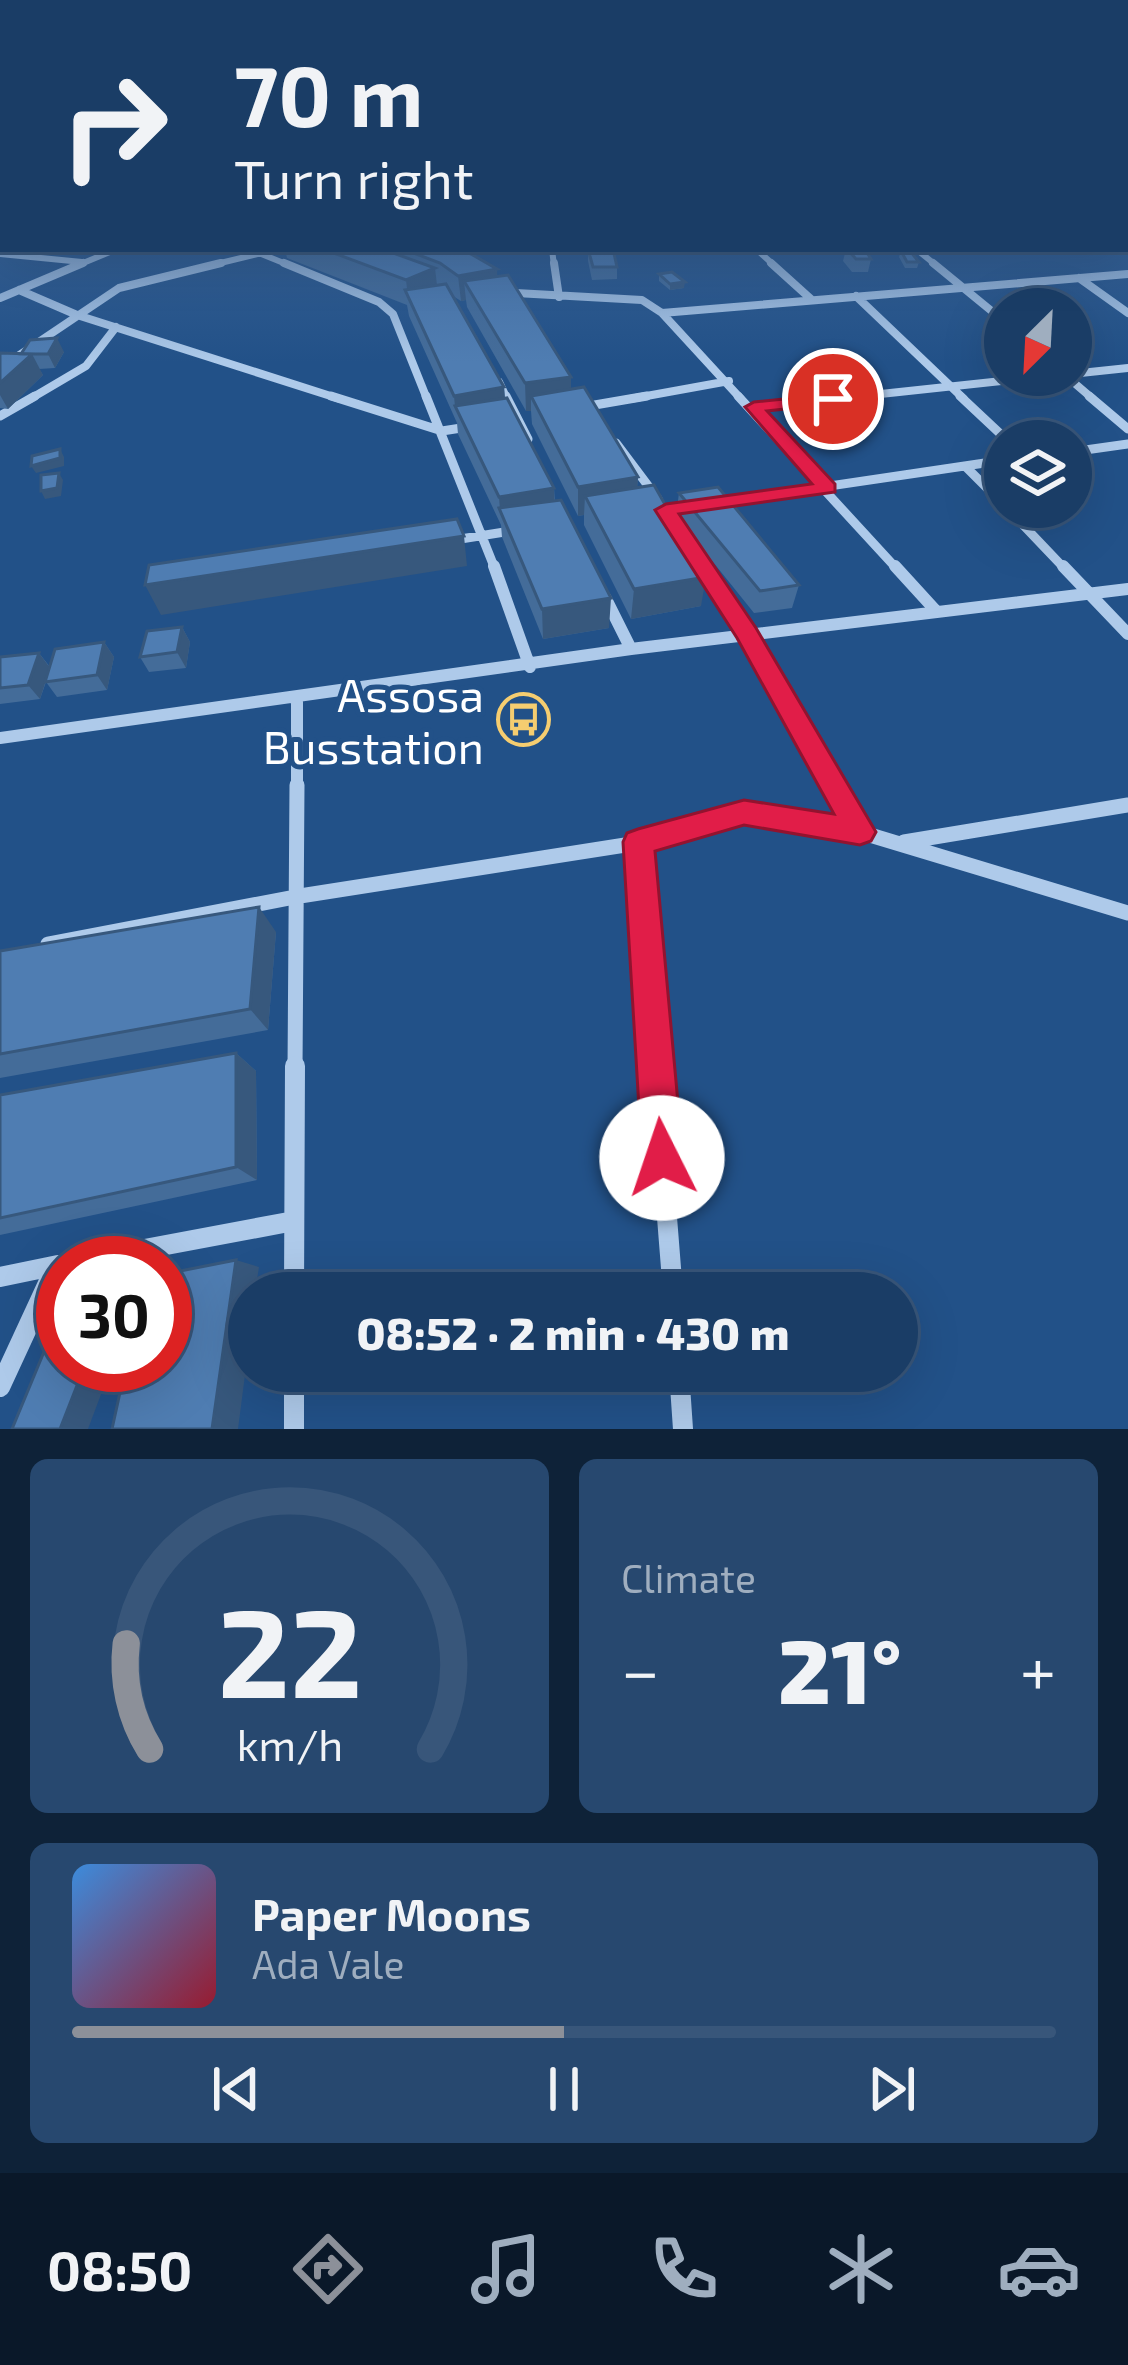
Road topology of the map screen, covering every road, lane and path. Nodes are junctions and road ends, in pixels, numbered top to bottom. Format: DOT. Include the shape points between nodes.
graph roads {
  1 [pos="109,252"];
  2 [pos="249,252"];
  3 [pos="255,252"];
  4 [pos="552,252"];
  5 [pos="759,252"];
  6 [pos="920,252"];
  7 [pos="2,255"];
  8 [pos="84,262"];
  9 [pos="1128,274"];
  10 [pos="1078,278"];
  11 [pos="496,284"];
  12 [pos="968,289"];
  13 [pos="19,290"];
  14 [pos="518,295"];
  15 [pos="559,296"];
  16 [pos="856,296"];
  17 [pos="0,298"];
  18 [pos="499,299"];
  19 [pos="812,300"];
  20 [pos="984,303"];
  21 [pos="414,311"];
  22 [pos="662,313"];
  23 [pos="1128,313"];
  24 [pos="393,314"];
  25 [pos="77,315"];
  26 [pos="531,315"];
  27 [pos="116,327"];
  28 [pos="487,362"];
  29 [pos="0,368"];
  30 [pos="1128,368"];
  31 [pos="1092,371"];
  32 [pos="729,381"];
  33 [pos="984,383"];
  34 [pos="953,387"];
  35 [pos="577,388"];
  36 [pos="1090,396"];
  37 [pos="589,406"];
  38 [pos="754,407"];
  39 [pos="565,410"];
  40 [pos="542,415"];
  41 [pos="0,416"];
  42 [pos="518,418"];
  43 [pos="986,420"];
  44 [pos="499,422"];
  45 [pos="480,425"];
  46 [pos="1128,429"];
  47 [pos="442,431"];
  48 [pos="1128,444"];
  49 [pos="1092,449"];
  50 [pos="538,460"];
  51 [pos="984,463"];
  52 [pos="965,466"];
  53 [pos="984,485"];
  54 [pos="827,488"];
  55 [pos="712,504"];
  56 [pos="666,510"];
  57 [pos="646,512"];
  58 [pos="1028,528"];
  59 [pos="525,529"];
  60 [pos="482,536"];
  61 [pos="436,544"];
  62 [pos="599,586"];
  63 [pos="1128,589"];
  64 [pos="1093,593"];
  65 [pos="937,612"];
  66 [pos="748,634"];
  67 [pos="1128,634"];
  68 [pos="631,650"];
  69 [pos="530,667"];
  70 [pos="297,697"];
  71 [pos="0,738"];
  72 [pos="1128,805"];
  73 [pos="860,832"];
  74 [pos="638,842"];
  75 [pos="898,843"];
  76 [pos="300,896"];
  77 [pos="1128,913"];
  78 [pos="23,948"];
  79 [pos="294,1221"];
  80 [pos="192,1240"];
  81 [pos="36,1270"];
  82 [pos="294,1272"];
  83 [pos="671,1272"];
  84 [pos="0,1277"];
  85 [pos="36,1317"];
  86 [pos="0,1387"];
  87 [pos="294,1392"];
  88 [pos="680,1392"];
  89 [pos="293,1429"];
  90 [pos="683,1429"];
  1 -- 8 [label="street"];
  2 -- 25 [label="street" via="119,288"];
  3 -- 24 [label="street"];
  4 -- 15 [label="street"];
  5 -- 19 [label="street"];
  6 -- 12 [label="street"];
  7 -- 8 [label="street"];
  8 -- 13 [label="street"];
  9 -- 10 [label="street"];
  10 -- 12 [label="street"];
  10 -- 23 [label="street"];
  11 -- 14 [label="street"];
  12 -- 16 [label="street"];
  12 -- 20 [label="street"];
  13 -- 17 [label="street"];
  13 -- 25 [label="street"];
  14 -- 15 [label="street"];
  14 -- 18 [label="street"];
  14 -- 26 [label="street"];
  15 -- 22 [label="street" via="642,300"];
  16 -- 19 [label="street"];
  16 -- 34 [label="street"];
  19 -- 22 [label="street"];
  21 -- 24 [label="street"];
  22 -- 32 [label="street"];
  24 -- 47 [label="street"];
  25 -- 27 [label="street"];
  25 -- 29 [label="street"];
  27 -- 41 [label="street" via="86,366"];
  27 -- 47 [label="street"];
  28 -- 42 [label="street"];
  30 -- 31 [label="street"];
  32 -- 37 [label="street"];
  32 -- 38 [label="street"];
  33 -- 34 [label="street"];
  34 -- 38 [label="street"];
  34 -- 43 [label="street"];
  35 -- 37 [label="street"];
  36 -- 46 [label="street"];
  37 -- 39 [label="street"];
  37 -- 56 [label="street"];
  38 -- 54 [label="street"];
  40 -- 42 [label="street"];
  42 -- 44 [label="street"];
  42 -- 50 [label="street"];
  45 -- 47 [label="street"];
  47 -- 60 [label="street"];
  48 -- 49 [label="street"];
  51 -- 52 [label="street"];
  52 -- 53 [label="street"];
  52 -- 54 [label="street"];
  54 -- 55 [label="street"];
  54 -- 65 [label="street"];
  56 -- 57 [label="street"];
  56 -- 66 [label="street"];
  58 -- 64 [label="street"];
  59 -- 60 [label="street"];
  60 -- 61 [label="street"];
  60 -- 69 [label="street"];
  62 -- 68 [label="street"];
  63 -- 64 [label="street"];
  64 -- 65 [label="street"];
  64 -- 67 [label="street"];
  65 -- 66 [label="street"];
  66 -- 68 [label="street"];
  66 -- 73 [label="street"];
  68 -- 69 [label="street"];
  69 -- 70 [label="street"];
  70 -- 71 [label="street"];
  70 -- 76 [label="street"];
  72 -- 75 [label="street"];
  73 -- 74 [label="street" via="744,812"];
  73 -- 75 [label="street"];
  74 -- 76 [label="street"];
  74 -- 83 [label="street"];
  75 -- 77 [label="street"];
  76 -- 78 [label="street"];
  76 -- 79 [label="street"];
  79 -- 80 [label="street"];
  79 -- 82 [label="street"];
  81 -- 84 [label="street"];
  85 -- 86 [label="street"];
  87 -- 89 [label="street"];
  88 -- 90 [label="street"];
}
